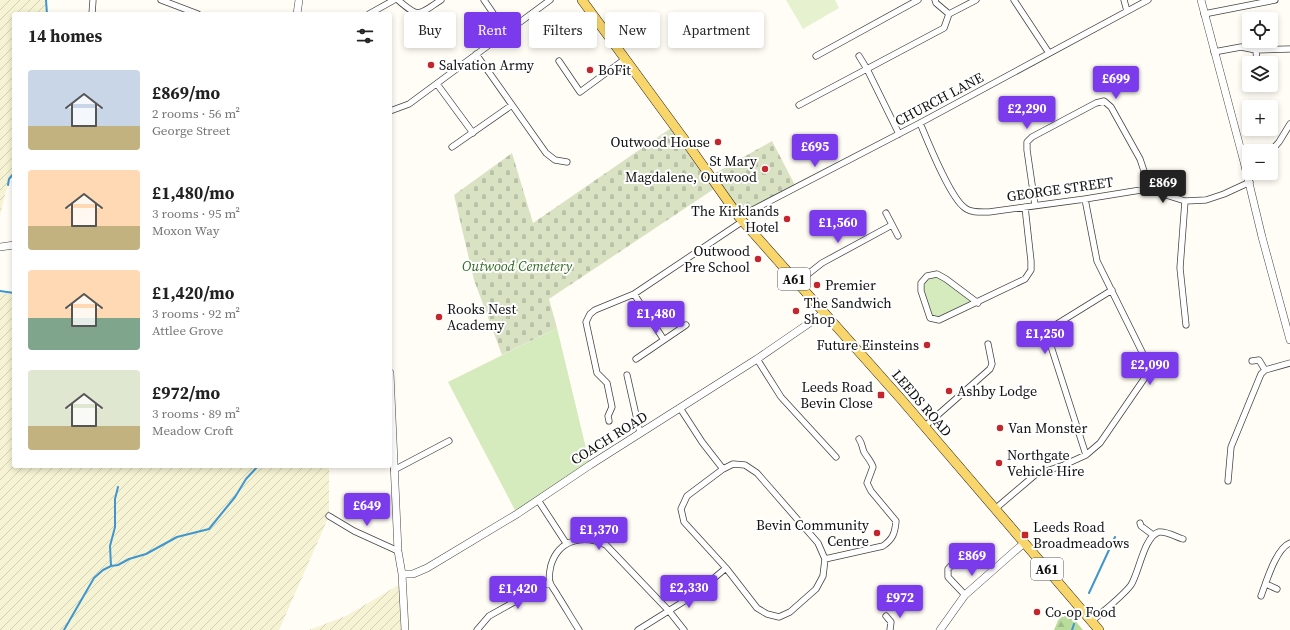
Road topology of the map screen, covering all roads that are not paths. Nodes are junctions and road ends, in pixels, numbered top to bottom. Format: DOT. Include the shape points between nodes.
graph roads {
  1 [pos="93,0"];
  2 [pos="161,0"];
  3 [pos="299,0"];
  4 [pos="394,0"];
  5 [pos="398,0"];
  6 [pos="441,0"];
  7 [pos="484,0"];
  8 [pos="550,0"];
  9 [pos="582,0"];
  10 [pos="918,0"];
  11 [pos="936,0"];
  12 [pos="976,0"];
  13 [pos="1014,0"];
  14 [pos="1124,0"];
  15 [pos="1148,0"];
  16 [pos="1201,0"];
  17 [pos="1275,0"];
  18 [pos="1127,11"];
  19 [pos="92,12"];
  20 [pos="193,12"];
  21 [pos="297,12"];
  22 [pos="373,12"];
  23 [pos="492,12"];
  24 [pos="949,14"];
  25 [pos="1204,14"];
  26 [pos="521,21"];
  27 [pos="484,48"];
  28 [pos="1290,49"];
  29 [pos="1256,50"];
  30 [pos="1214,52"];
  31 [pos="1049,53"];
  32 [pos="476,54"];
  33 [pos="816,56"];
  34 [pos="859,56"];
  35 [pos="1256,56"];
  36 [pos="625,59"];
  37 [pos="559,61"];
  38 [pos="867,69"];
  39 [pos="437,84"];
  40 [pos="512,105"];
  41 [pos="798,105"];
  42 [pos="392,110"];
  43 [pos="920,123"];
  44 [pos="1290,124"];
  45 [pos="473,133"];
  46 [pos="899,134"];
  47 [pos="1242,144"];
  48 [pos="1277,144"];
  49 [pos="452,148"];
  50 [pos="567,162"];
  51 [pos="1250,182"];
  52 [pos="1147,189"];
  53 [pos="1086,199"];
  54 [pos="1185,201"];
  55 [pos="1035,205"];
  56 [pos="1026,207"];
  57 [pos="886,213"];
  58 [pos="741,219"];
  59 [pos="892,225"];
  60 [pos="898,236"];
  61 [pos="12,246"];
  62 [pos="0,247"];
  63 [pos="798,282"];
  64 [pos="1112,290"];
  65 [pos="634,294"];
  66 [pos="978,303"];
  67 [pos="824,313"];
  68 [pos="1186,325"];
  69 [pos="686,326"];
  70 [pos="664,340"];
  71 [pos="1290,340"];
  72 [pos="988,344"];
  73 [pos="636,359"];
  74 [pos="757,359"];
  75 [pos="1252,361"];
  76 [pos="1290,363"];
  77 [pos="1265,370"];
  78 [pos="627,374"];
  79 [pos="680,408"];
  80 [pos="609,421"];
  81 [pos="392,422"];
  82 [pos="924,426"];
  83 [pos="640,433"];
  84 [pos="859,439"];
  85 [pos="449,441"];
  86 [pos="1086,455"];
  87 [pos="836,457"];
  88 [pos="723,469"];
  89 [pos="394,470"];
  90 [pos="1228,481"];
  91 [pos="538,500"];
  92 [pos="995,509"];
  93 [pos="329,516"];
  94 [pos="1140,523"];
  95 [pos="1153,535"];
  96 [pos="1183,539"];
  97 [pos="566,543"];
  98 [pos="1024,543"];
  99 [pos="1290,543"];
  100 [pos="969,548"];
  101 [pos="398,551"];
  102 [pos="825,559"];
  103 [pos="726,568"];
  104 [pos="402,574"];
  105 [pos="550,582"];
  106 [pos="1266,584"];
  107 [pos="1277,589"];
  108 [pos="965,596"];
  109 [pos="1261,596"];
  110 [pos="669,612"];
  111 [pos="886,616"];
  112 [pos="1092,621"];
  113 [pos="405,630"];
  114 [pos="477,630"];
  115 [pos="579,630"];
  116 [pos="638,630"];
  117 [pos="684,630"];
  118 [pos="890,630"];
  119 [pos="940,630"];
  120 [pos="1099,630"];
  1 -- 19 [label="street"];
  2 -- 20 [label="street"];
  3 -- 21 [label="street"];
  4 -- 22 [label="street"];
  5 -- 6 [label="street" via="416,14"];
  7 -- 23 [label="street"];
  8 -- 26 [label="street"];
  9 -- 36 [label="main road, LEEDS ROAD / A61"];
  10 -- 33 [label="street"];
  11 -- 24 [label="street" via="936,3"];
  12 -- 24 [label="street"];
  13 -- 31 [label="street"];
  14 -- 18 [label="street"];
  15 -- 18 [label="street, CHURCH LANE"];
  16 -- 25 [label="street"];
  17 -- 25 [label="street"];
  18 -- 31 [label="street, CHURCH LANE"];
  24 -- 38 [label="street" via="944,28"];
  25 -- 30 [label="street"];
  27 -- 32 [label="street"];
  28 -- 29 [label="street"];
  29 -- 30 [label="street" via="1241,47"];
  29 -- 35 [label="street"];
  30 -- 47 [label="street"];
  31 -- 43 [label="street, CHURCH LANE"];
  32 -- 39 [label="street"];
  32 -- 40 [label="street"];
  34 -- 38 [label="street"];
  36 -- 37 [label="street" via="580,92"];
  36 -- 58 [label="main road, LEEDS ROAD / A61"];
  38 -- 41 [label="street"];
  38 -- 46 [label="street"];
  39 -- 42 [label="street" via="409,104"];
  39 -- 45 [label="street"];
  40 -- 45 [label="street"];
  40 -- 50 [label="street" via="546,153 556,160"];
  43 -- 46 [label="street, CHURCH LANE"];
  43 -- 56 [label="street, GEORGE STREET" via="950,189 966,209 989,212"];
  44 -- 48 [label="street"];
  45 -- 49 [label="street"];
  46 -- 58 [label="street, CHURCH LANE"];
  51 -- 54 [label="street, GEORGE STREET" via="1206,200"];
  51 -- 71 [label="street"];
  52 -- 53 [label="street, GEORGE STREET"];
  52 -- 54 [label="street, GEORGE STREET"];
  52 -- 55 [label="street" via="1140,159 1111,107 1104,102 1096,103 1027,142"];
  53 -- 55 [label="street, GEORGE STREET"];
  53 -- 64 [label="street" via="1097,261"];
  54 -- 68 [label="street" via="1180,268"];
  55 -- 56 [label="street, GEORGE STREET"];
  56 -- 66 [label="street" via="1031,270 1026,279"];
  57 -- 59 [label="street"];
  58 -- 63 [label="main road, LEEDS ROAD / A61"];
  58 -- 65 [label="street, CHURCH LANE"];
  59 -- 60 [label="street"];
  59 -- 63 [label="street" via="822,263"];
  61 -- 62 [label="street"];
  63 -- 67 [label="main road, LEEDS ROAD / A61"];
  64 -- 86 [label="street" via="1148,369 1144,379 1100,443"];
  64 -- 86 [label="street" via="1057,324 1050,330 1048,337"];
  65 -- 70 [label="street"];
  65 -- 80 [label="street, CHURCH LANE" via="595,310 586,322 597,373 607,383 612,408 608,416"];
  66 -- 66 [label="street" via="939,320 930,318 921,283 927,276 938,274"];
  67 -- 74 [label="street, COACH ROAD"];
  67 -- 82 [label="main road, LEEDS ROAD / A61"];
  69 -- 70 [label="street"];
  70 -- 73 [label="street"];
  72 -- 82 [label="street" via="992,361 990,369"];
  74 -- 79 [label="street, COACH ROAD"];
  74 -- 87 [label="street" via="781,397"];
  75 -- 77 [label="street" via="1260,360"];
  76 -- 77 [label="street"];
  77 -- 90 [label="street" via="1260,374 1231,447"];
  78 -- 83 [label="street"];
  79 -- 83 [label="street, COACH ROAD"];
  79 -- 88 [label="street"];
  81 -- 89 [label="street"];
  82 -- 92 [label="main road, LEEDS ROAD / A61"];
  83 -- 91 [label="street, COACH ROAD"];
  84 -- 102 [label="street" via="873,467 867,483 896,521 895,533 883,546"];
  85 -- 89 [label="street"];
  86 -- 92 [label="street" via="1035,475"];
  88 -- 102 [label="street" via="732,464 745,465 757,473 818,543"];
  88 -- 103 [label="street" via="686,496 681,509 684,522"];
  89 -- 101 [label="street"];
  91 -- 97 [label="street"];
  91 -- 104 [label="street, COACH ROAD" via="427,568 413,574"];
  92 -- 98 [label="main road, LEEDS ROAD / A61"];
  93 -- 101 [label="street" via="354,531"];
  94 -- 95 [label="street"];
  95 -- 96 [label="street" via="1165,532"];
  95 -- 112 [label="street" via="1131,585"];
  97 -- 105 [label="street" via="553,560 549,572"];
  97 -- 110 [label="street" via="580,539 596,540 606,545"];
  98 -- 108 [label="street"];
  98 -- 112 [label="main road, LEEDS ROAD / A61"];
  99 -- 106 [label="street" via="1280,550"];
  100 -- 108 [label="street" via="948,568 948,577"];
  101 -- 104 [label="street"];
  102 -- 103 [label="street" via="823,576 816,589 790,612 779,617 757,608"];
  103 -- 110 [label="street"];
  104 -- 113 [label="street"];
  105 -- 114 [label="street" via="488,616"];
  105 -- 115 [label="street"];
  106 -- 107 [label="street"];
  106 -- 109 [label="street"];
  108 -- 119 [label="street"];
  110 -- 116 [label="street"];
  110 -- 117 [label="street"];
  111 -- 118 [label="street" via="891,622"];
  112 -- 120 [label="main road, LEEDS ROAD / A61"];
}
